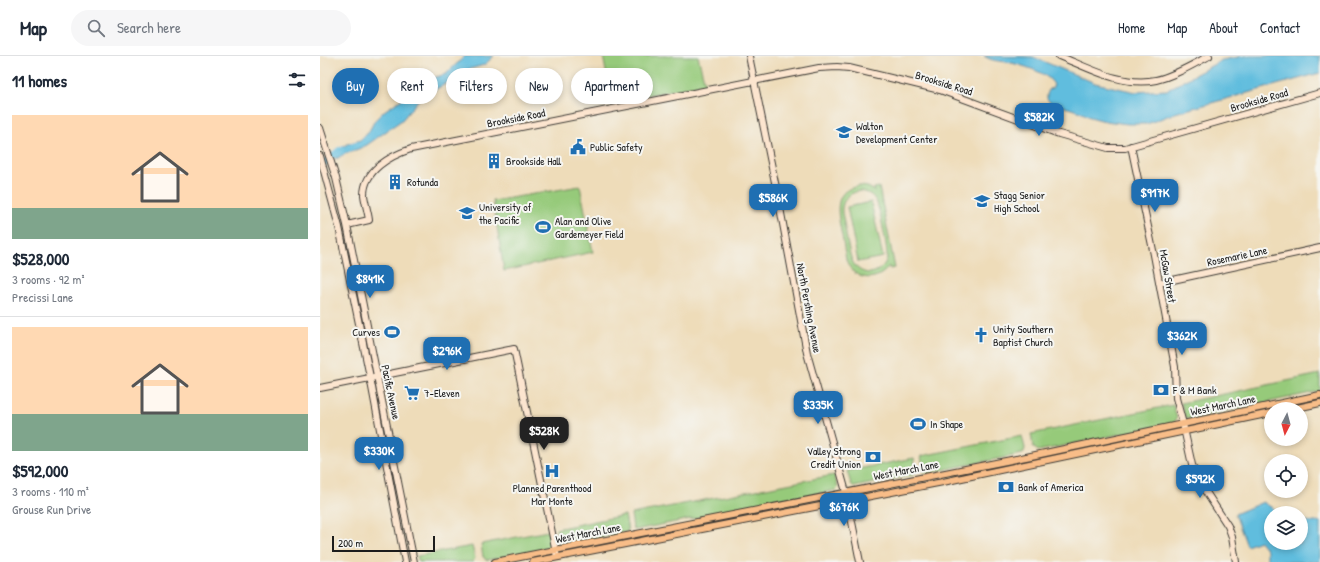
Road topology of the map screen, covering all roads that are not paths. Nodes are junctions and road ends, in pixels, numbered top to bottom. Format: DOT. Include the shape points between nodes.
graph roads {
  1 [pos="749,56"];
  2 [pos="1059,56"];
  3 [pos="1209,56"];
  4 [pos="754,80"];
  5 [pos="1320,93"];
  6 [pos="320,128"];
  7 [pos="1131,146"];
  8 [pos="320,156"];
  9 [pos="334,204"];
  10 [pos="346,226"];
  11 [pos="1320,248"];
  12 [pos="1159,283"];
  13 [pos="356,307"];
  14 [pos="366,325"];
  15 [pos="374,376"];
  16 [pos="320,388"];
  17 [pos="1320,395"];
  18 [pos="1320,403"];
  19 [pos="1308,406"];
  20 [pos="1264,415"];
  21 [pos="379,421"];
  22 [pos="1183,424"];
  23 [pos="1185,432"];
  24 [pos="390,436"];
  25 [pos="846,492"];
  26 [pos="848,500"];
  27 [pos="556,550"];
  28 [pos="557,557"];
  29 [pos="405,562"];
  30 [pos="414,562"];
  31 [pos="495,562"];
  32 [pos="533,562"];
  33 [pos="860,562"];
  34 [pos="1236,562"];
  1 -- 4 [label="street, North Pershing Avenue"];
  2 -- 3 [label="street" via="1110,76 1139,81 1172,75"];
  4 -- 7 [label="street, Brookside Road" via="826,67 849,68 940,90 1098,146 1114,149"];
  4 -- 10 [label="street, Brookside Road" via="435,144 399,154 375,170 367,180 364,196 369,220"];
  4 -- 25 [label="street, North Pershing Avenue" via="807,353"];
  5 -- 7 [label="street, Brookside Road"];
  6 -- 10 [label="street, Pacific Avenue" via="336,178"];
  7 -- 12 [label="street, McGaw Street"];
  8 -- 9 [label="street"];
  9 -- 10 [label="street" via="340,220"];
  9 -- 13 [label="street"];
  10 -- 14 [label="street, Pacific Avenue"];
  11 -- 12 [label="street, Rosemarie Lane"];
  12 -- 22 [label="street, McGaw Street" via="1175,367 1176,398"];
  13 -- 14 [label="street" via="361,310"];
  13 -- 15 [label="street"];
  14 -- 15 [label="street, Pacific Avenue"];
  15 -- 16 [label="street"];
  15 -- 21 [label="street"];
  15 -- 24 [label="street, Pacific Avenue"];
  15 -- 27 [label="street" via="514,349"];
  17 -- 22 [label="main road, West March Lane"];
  18 -- 19 [label="main road"];
  20 -- 23 [label="main road, West March Lane"];
  21 -- 24 [label="street" via="384,432"];
  21 -- 29 [label="street"];
  22 -- 23 [label="street, McGaw Street"];
  22 -- 25 [label="main road, West March Lane"];
  23 -- 26 [label="main road, West March Lane"];
  23 -- 34 [label="street, McGaw Street" via="1196,475 1225,521 1232,537"];
  24 -- 30 [label="street, Pacific Avenue"];
  25 -- 26 [label="street, North Pershing Avenue"];
  25 -- 27 [label="main road, West March Lane"];
  26 -- 28 [label="main road, West March Lane"];
  26 -- 33 [label="street, North Pershing Avenue"];
  27 -- 28 [label="street"];
  27 -- 31 [label="main road, West March Lane"];
  28 -- 32 [label="main road, West March Lane"];
}
